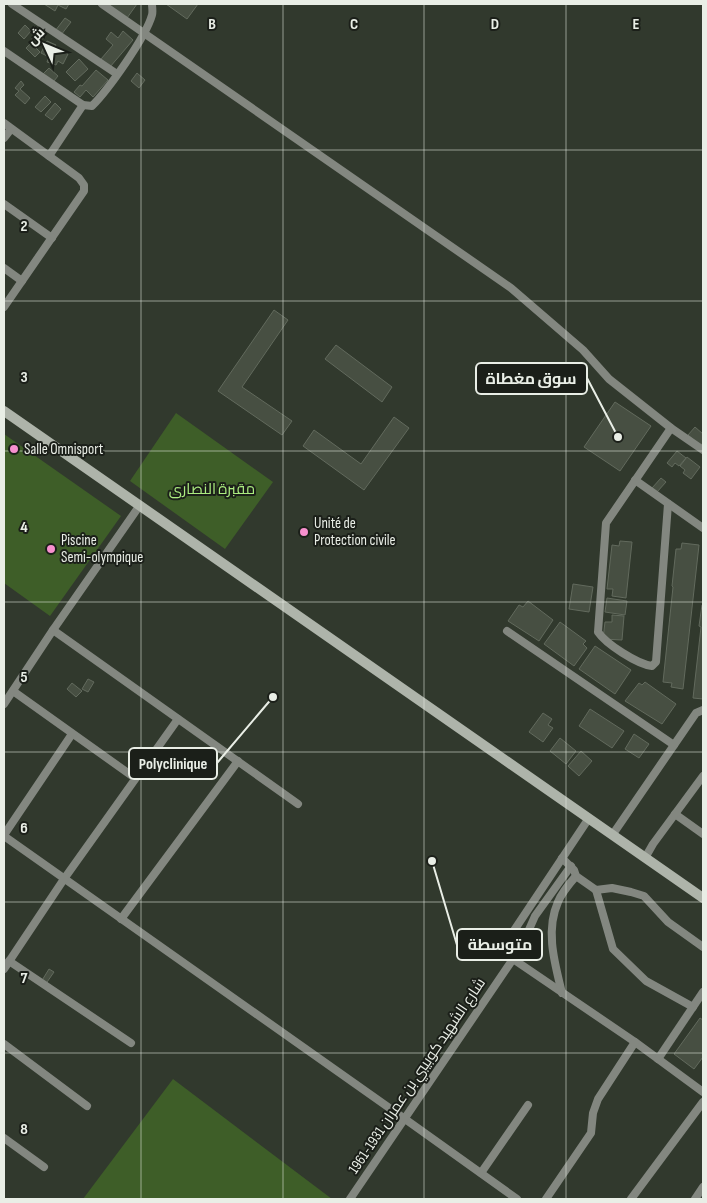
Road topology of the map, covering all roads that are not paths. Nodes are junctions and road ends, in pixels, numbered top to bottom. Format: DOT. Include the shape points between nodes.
graph roads {
  1 [pos="12,4"];
  2 [pos="102,4"];
  3 [pos="152,4"];
  4 [pos="144,33"];
  5 [pos="4,51"];
  6 [pos="117,74"];
  7 [pos="83,105"];
  8 [pos="4,123"];
  9 [pos="11,129"];
  10 [pos="4,138"];
  11 [pos="48,156"];
  12 [pos="4,204"];
  13 [pos="52,238"];
  14 [pos="4,268"];
  15 [pos="22,281"];
  16 [pos="4,307"];
  17 [pos="4,410"];
  18 [pos="671,428"];
  19 [pos="703,450"];
  20 [pos="635,480"];
  21 [pos="668,504"];
  22 [pos="140,505"];
  23 [pos="703,528"];
  24 [pos="53,630"];
  25 [pos="507,631"];
  26 [pos="13,691"];
  27 [pos="4,704"];
  28 [pos="703,710"];
  29 [pos="178,719"];
  30 [pos="72,734"];
  31 [pos="674,745"];
  32 [pos="238,761"];
  33 [pos="703,776"];
  34 [pos="135,778"];
  35 [pos="298,804"];
  36 [pos="676,814"];
  37 [pos="589,818"];
  38 [pos="613,834"];
  39 [pos="703,834"];
  40 [pos="4,836"];
  41 [pos="562,858"];
  42 [pos="645,858"];
  43 [pos="571,866"];
  44 [pos="576,876"];
  45 [pos="64,879"];
  46 [pos="596,890"];
  47 [pos="703,898"];
  48 [pos="121,919"];
  49 [pos="703,947"];
  50 [pos="513,959"];
  51 [pos="9,961"];
  52 [pos="4,969"];
  53 [pos="703,992"];
  54 [pos="562,993"];
  55 [pos="693,1007"];
  56 [pos="635,1042"];
  57 [pos="131,1043"];
  58 [pos="4,1044"];
  59 [pos="658,1059"];
  60 [pos="703,1092"];
  61 [pos="703,1102"];
  62 [pos="528,1104"];
  63 [pos="87,1106"];
  64 [pos="406,1119"];
  65 [pos="4,1138"];
  66 [pos="44,1167"];
  67 [pos="481,1173"];
  68 [pos="703,1187"];
  69 [pos="353,1198"];
  70 [pos="517,1199"];
  71 [pos="546,1199"];
  72 [pos="632,1199"];
  73 [pos="695,1199"];
  1 -- 6 [label="street"];
  2 -- 4 [label="street"];
  3 -- 4 [label="street" via="152,14"];
  4 -- 6 [label="street"];
  4 -- 18 [label="street" via="511,288 583,350 609,379"];
  5 -- 7 [label="street"];
  6 -- 7 [label="street" via="92,106"];
  7 -- 11 [label="street"];
  8 -- 9 [label="street"];
  9 -- 10 [label="street"];
  9 -- 11 [label="street"];
  11 -- 13 [label="street" via="84,185 84,191"];
  12 -- 13 [label="street"];
  13 -- 15 [label="street"];
  14 -- 15 [label="street"];
  15 -- 16 [label="street"];
  17 -- 22 [label="main road"];
  18 -- 19 [label="street"];
  18 -- 20 [label="street"];
  20 -- 21 [label="street"];
  20 -- 21 [label="street" via="606,523 598,632 638,662 652,666 656,662"];
  21 -- 23 [label="street"];
  22 -- 24 [label="street"];
  22 -- 37 [label="main road"];
  24 -- 26 [label="street"];
  24 -- 29 [label="street"];
  25 -- 31 [label="street"];
  26 -- 27 [label="street"];
  26 -- 30 [label="street"];
  28 -- 31 [label="street" via="696,713"];
  29 -- 32 [label="street"];
  29 -- 34 [label="street"];
  30 -- 34 [label="street"];
  30 -- 40 [label="street"];
  31 -- 38 [label="street"];
  32 -- 35 [label="street"];
  32 -- 48 [label="street"];
  33 -- 36 [label="street"];
  34 -- 45 [label="street"];
  36 -- 39 [label="street"];
  36 -- 42 [label="street"];
  37 -- 38 [label="main road"];
  37 -- 41 [label="street"];
  38 -- 42 [label="main road"];
  40 -- 45 [label="street"];
  41 -- 43 [label="street"];
  41 -- 50 [label="street" via="505,944"];
  42 -- 47 [label="main road"];
  43 -- 44 [label="street"];
  43 -- 50 [label="street, شارع الشهيد كوبيبي بن عمران 1931-1961" via="535,916"];
  44 -- 46 [label="street"];
  44 -- 54 [label="street" via="557,902 551,930 552,951"];
  45 -- 48 [label="street"];
  45 -- 51 [label="street"];
  46 -- 49 [label="street" via="612,888 644,896 668,922"];
  46 -- 55 [label="street" via="613,948 646,981"];
  48 -- 64 [label="street"];
  50 -- 54 [label="street"];
  50 -- 64 [label="street, شارع الشهيد كوبيبي بن عمران 1931-1961"];
  51 -- 52 [label="street"];
  51 -- 57 [label="street"];
  53 -- 55 [label="street"];
  54 -- 56 [label="street"];
  55 -- 59 [label="street"];
  56 -- 59 [label="street"];
  56 -- 71 [label="street" via="598,1099 591,1133"];
  58 -- 63 [label="street"];
  59 -- 60 [label="street"];
  61 -- 72 [label="street"];
  62 -- 67 [label="street"];
  64 -- 67 [label="street"];
  64 -- 69 [label="street, شارع الشهيد كوبيبي بن عمران 1931-1961"];
  65 -- 66 [label="street"];
  67 -- 70 [label="street"];
  68 -- 73 [label="street"];
}
